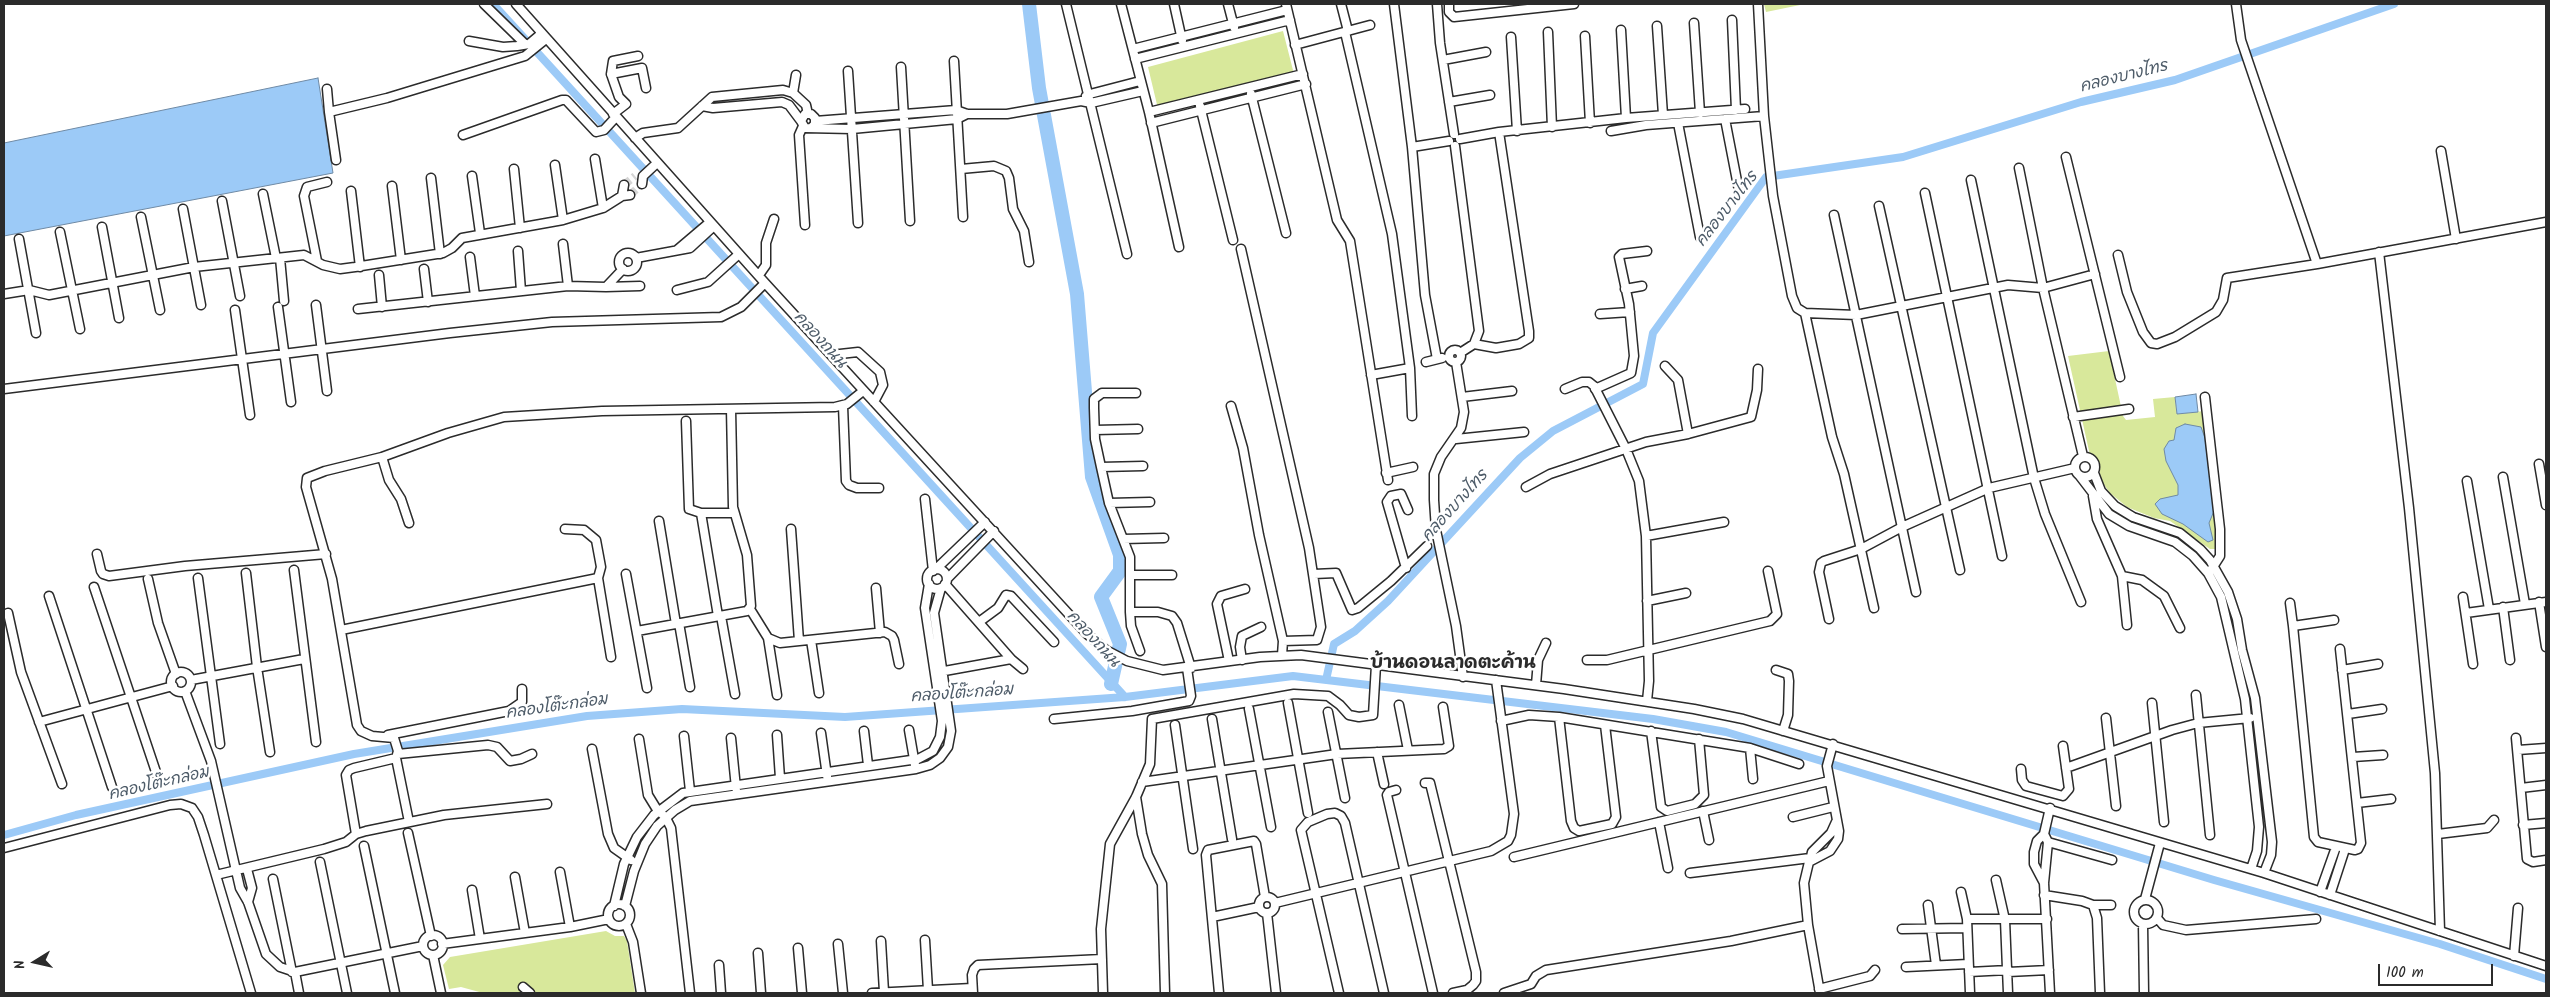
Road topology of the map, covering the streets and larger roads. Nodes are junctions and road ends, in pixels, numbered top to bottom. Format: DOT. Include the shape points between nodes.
graph roads {
  1 [pos="484,4"];
  2 [pos="516,4"];
  3 [pos="1066,4"];
  4 [pos="1121,4"];
  5 [pos="1174,4"];
  6 [pos="1228,4"];
  7 [pos="1341,4"];
  8 [pos="1394,4"];
  9 [pos="1437,4"];
  10 [pos="1449,4"];
  11 [pos="1492,4"];
  12 [pos="1574,4"];
  13 [pos="1758,4"];
  14 [pos="2236,4"];
  15 [pos="1537,6"];
  16 [pos="1287,7"];
  17 [pos="1492,14"];
  18 [pos="1290,20"];
  19 [pos="1732,20"];
  20 [pos="1694,23"];
  21 [pos="1234,24"];
  22 [pos="1370,25"];
  23 [pos="1657,26"];
  24 [pos="1621,30"];
  25 [pos="1347,31"];
  26 [pos="1548,32"];
  27 [pos="1236,33"];
  28 [pos="1585,36"];
  29 [pos="542,37"];
  30 [pos="1182,37"];
  31 [pos="1511,37"];
  32 [pos="469,41"];
  33 [pos="527,44"];
  34 [pos="1295,45"];
  35 [pos="1184,46"];
  36 [pos="1132,49"];
  37 [pos="1486,52"];
  38 [pos="638,56"];
  39 [pos="1135,59"];
  40 [pos="1442,60"];
  41 [pos="954,61"];
  42 [pos="901,66"];
  43 [pos="848,71"];
  44 [pos="611,74"];
  45 [pos="1303,74"];
  46 [pos="796,75"];
  47 [pos="1140,81"];
  48 [pos="1306,84"];
  49 [pos="1250,87"];
  50 [pos="646,88"];
  51 [pos="327,89"];
  52 [pos="1143,91"];
  53 [pos="793,93"];
  54 [pos="1090,94"];
  55 [pos="1490,94"];
  56 [pos="1252,97"];
  57 [pos="1198,100"];
  58 [pos="1081,101"];
  59 [pos="1449,102"];
  60 [pos="1091,103"];
  61 [pos="702,106"];
  62 [pos="1745,109"];
  63 [pos="956,110"];
  64 [pos="1200,110"];
  65 [pos="1736,110"];
  66 [pos="330,112"];
  67 [pos="1149,112"];
  68 [pos="1700,112"];
  69 [pos="904,113"];
  70 [pos="967,114"];
  71 [pos="1663,115"];
  72 [pos="1764,116"];
  73 [pos="614,117"];
  74 [pos="852,117"];
  75 [pos="1626,118"];
  76 [pos="1725,119"];
  77 [pos="957,120"];
  78 [pos="1151,123"];
  79 [pos="1590,123"];
  80 [pos="1678,123"];
  81 [pos="807,124"];
  82 [pos="905,124"];
  83 [pos="1552,127"];
  84 [pos="852,129"];
  85 [pos="1517,131"];
  86 [pos="1611,131"];
  87 [pos="1499,132"];
  88 [pos="464,135"];
  89 [pos="635,138"];
  90 [pos="1455,140"];
  91 [pos="1412,147"];
  92 [pos="2441,151"];
  93 [pos="2066,157"];
  94 [pos="595,159"];
  95 [pos="336,160"];
  96 [pos="655,164"];
  97 [pos="555,165"];
  98 [pos="2019,168"];
  99 [pos="514,169"];
  100 [pos="961,169"];
  101 [pos="472,176"];
  102 [pos="641,177"];
  103 [pos="431,178"];
  104 [pos="1971,180"];
  105 [pos="327,182"];
  106 [pos="624,185"];
  107 [pos="392,186"];
  108 [pos="1738,186"];
  109 [pos="351,191"];
  110 [pos="1925,193"];
  111 [pos="263,194"];
  112 [pos="222,201"];
  113 [pos="1878,206"];
  114 [pos="603,208"];
  115 [pos="183,209"];
  116 [pos="1834,215"];
  117 [pos="142,217"];
  118 [pos="963,217"];
  119 [pos="774,219"];
  120 [pos="563,220"];
  121 [pos="910,220"];
  122 [pos="858,222"];
  123 [pos="2546,222"];
  124 [pos="805,224"];
  125 [pos="710,226"];
  126 [pos="102,227"];
  127 [pos="520,228"];
  128 [pos="60,232"];
  129 [pos="480,233"];
  130 [pos="1286,233"];
  131 [pos="1700,236"];
  132 [pos="19,239"];
  133 [pos="2456,239"];
  134 [pos="1233,240"];
  135 [pos="563,244"];
  136 [pos="1179,247"];
  137 [pos="1241,249"];
  138 [pos="518,251"];
  139 [pos="1648,251"];
  140 [pos="2379,252"];
  141 [pos="440,254"];
  142 [pos="1127,254"];
  143 [pos="737,255"];
  144 [pos="2118,255"];
  145 [pos="470,257"];
  146 [pos="278,258"];
  147 [pos="636,258"];
  148 [pos="401,260"];
  149 [pos="234,261"];
  150 [pos="317,261"];
  151 [pos="1029,262"];
  152 [pos="2317,264"];
  153 [pos="360,266"];
  154 [pos="194,267"];
  155 [pos="424,269"];
  156 [pos="623,269"];
  157 [pos="2095,274"];
  158 [pos="379,275"];
  159 [pos="758,275"];
  160 [pos="153,276"];
  161 [pos="112,283"];
  162 [pos="763,285"];
  163 [pos="568,286"];
  164 [pos="640,286"];
  165 [pos="1642,286"];
  166 [pos="606,287"];
  167 [pos="1993,288"];
  168 [pos="2043,288"];
  169 [pos="1625,289"];
  170 [pos="29,290"];
  171 [pos="676,290"];
  172 [pos="72,291"];
  173 [pos="521,291"];
  174 [pos="4,294"];
  175 [pos="240,296"];
  176 [pos="475,296"];
  177 [pos="1947,297"];
  178 [pos="284,301"];
  179 [pos="428,302"];
  180 [pos="201,305"];
  181 [pos="316,305"];
  182 [pos="1901,306"];
  183 [pos="278,307"];
  184 [pos="382,307"];
  185 [pos="358,308"];
  186 [pos="160,310"];
  187 [pos="235,310"];
  188 [pos="1630,312"];
  189 [pos="1805,313"];
  190 [pos="1600,314"];
  191 [pos="1856,315"];
  192 [pos="119,318"];
  193 [pos="80,329"];
  194 [pos="36,333"];
  195 [pos="1474,344"];
  196 [pos="321,349"];
  197 [pos="284,353"];
  198 [pos="1460,353"];
  199 [pos="831,355"];
  200 [pos="1448,357"];
  201 [pos="242,359"];
  202 [pos="1437,359"];
  203 [pos="1426,362"];
  204 [pos="1456,362"];
  205 [pos="1665,366"];
  206 [pos="1410,368"];
  207 [pos="1758,369"];
  208 [pos="1371,374"];
  209 [pos="2120,376"];
  210 [pos="4,389"];
  211 [pos="1565,389"];
  212 [pos="327,391"];
  213 [pos="1512,391"];
  214 [pos="1596,391"];
  215 [pos="1136,392"];
  216 [pos="861,393"];
  217 [pos="1462,397"];
  218 [pos="2205,398"];
  219 [pos="291,402"];
  220 [pos="874,402"];
  221 [pos="845,405"];
  222 [pos="1232,406"];
  223 [pos="731,409"];
  224 [pos="2129,409"];
  225 [pos="250,415"];
  226 [pos="1412,416"];
  227 [pos="2073,417"];
  228 [pos="686,421"];
  229 [pos="1138,429"];
  230 [pos="1095,430"];
  231 [pos="1524,432"];
  232 [pos="1688,434"];
  233 [pos="1456,439"];
  234 [pos="1626,449"];
  235 [pos="2083,456"];
  236 [pos="382,457"];
  237 [pos="2539,464"];
  238 [pos="1143,466"];
  239 [pos="1100,467"];
  240 [pos="1413,467"];
  241 [pos="2077,472"];
  242 [pos="2094,472"];
  243 [pos="2503,477"];
  244 [pos="2034,478"];
  245 [pos="2467,481"];
  246 [pos="879,488"];
  247 [pos="1526,488"];
  248 [pos="1989,488"];
  249 [pos="2093,496"];
  250 [pos="924,499"];
  251 [pos="1150,502"];
  252 [pos="1109,504"];
  253 [pos="2546,505"];
  254 [pos="1946,507"];
  255 [pos="1408,510"];
  256 [pos="701,513"];
  257 [pos="734,513"];
  258 [pos="659,521"];
  259 [pos="1724,522"];
  260 [pos="409,523"];
  261 [pos="982,525"];
  262 [pos="1902,527"];
  263 [pos="565,529"];
  264 [pos="791,529"];
  265 [pos="991,534"];
  266 [pos="1646,536"];
  267 [pos="1164,538"];
  268 [pos="1123,539"];
  269 [pos="1427,546"];
  270 [pos="957,548"];
  271 [pos="1861,549"];
  272 [pos="97,554"];
  273 [pos="326,554"];
  274 [pos="2002,556"];
  275 [pos="966,558"];
  276 [pos="1406,568"];
  277 [pos="2214,568"];
  278 [pos="294,570"];
  279 [pos="934,570"];
  280 [pos="1960,570"];
  281 [pos="1768,571"];
  282 [pos="246,573"];
  283 [pos="2208,573"];
  284 [pos="626,574"];
  285 [pos="1314,574"];
  286 [pos="1131,575"];
  287 [pos="1172,575"];
  288 [pos="2122,576"];
  289 [pos="198,578"];
  290 [pos="598,578"];
  291 [pos="148,579"];
  292 [pos="929,584"];
  293 [pos="944,584"];
  294 [pos="94,587"];
  295 [pos="876,588"];
  296 [pos="1246,589"];
  297 [pos="1916,592"];
  298 [pos="1686,593"];
  299 [pos="49,596"];
  300 [pos="2463,597"];
  301 [pos="1646,601"];
  302 [pos="2081,602"];
  303 [pos="2543,602"];
  304 [pos="2290,603"];
  305 [pos="2525,604"];
  306 [pos="2503,607"];
  307 [pos="1874,608"];
  308 [pos="750,609"];
  309 [pos="2489,609"];
  310 [pos="1130,612"];
  311 [pos="8,613"];
  312 [pos="2466,613"];
  313 [pos="719,616"];
  314 [pos="1829,619"];
  315 [pos="2334,620"];
  316 [pos="979,622"];
  317 [pos="677,623"];
  318 [pos="2127,624"];
  319 [pos="2293,626"];
  320 [pos="1261,627"];
  321 [pos="2180,628"];
  322 [pos="341,630"];
  323 [pos="636,630"];
  324 [pos="880,632"];
  325 [pos="768,638"];
  326 [pos="810,640"];
  327 [pos="799,641"];
  328 [pos="1283,641"];
  329 [pos="1054,642"];
  330 [pos="1546,643"];
  331 [pos="2546,647"];
  332 [pos="2340,649"];
  333 [pos="1140,651"];
  334 [pos="1647,652"];
  335 [pos="1282,655"];
  336 [pos="611,657"];
  337 [pos="304,659"];
  338 [pos="1011,659"];
  339 [pos="1242,660"];
  340 [pos="1587,660"];
  341 [pos="2510,660"];
  342 [pos="1230,661"];
  343 [pos="899,664"];
  344 [pos="2378,664"];
  345 [pos="2473,664"];
  346 [pos="257,666"];
  347 [pos="1376,667"];
  348 [pos="1189,668"];
  349 [pos="1023,669"];
  350 [pos="1776,670"];
  351 [pos="2342,670"];
  352 [pos="939,672"];
  353 [pos="176,674"];
  354 [pos="210,675"];
  355 [pos="1463,677"];
  356 [pos="191,680"];
  357 [pos="1496,680"];
  358 [pos="1536,685"];
  359 [pos="173,686"];
  360 [pos="690,687"];
  361 [pos="647,688"];
  362 [pos="522,690"];
  363 [pos="185,691"];
  364 [pos="820,693"];
  365 [pos="735,694"];
  366 [pos="777,695"];
  367 [pos="2196,695"];
  368 [pos="132,698"];
  369 [pos="1646,701"];
  370 [pos="1288,703"];
  371 [pos="2152,703"];
  372 [pos="1399,705"];
  373 [pos="1443,707"];
  374 [pos="1249,709"];
  375 [pos="2382,709"];
  376 [pos="86,710"];
  377 [pos="1328,712"];
  378 [pos="2348,714"];
  379 [pos="1559,716"];
  380 [pos="2257,717"];
  381 [pos="2106,718"];
  382 [pos="2247,718"];
  383 [pos="1054,719"];
  384 [pos="1212,719"];
  385 [pos="946,721"];
  386 [pos="1501,721"];
  387 [pos="39,722"];
  388 [pos="2198,724"];
  389 [pos="1175,725"];
  390 [pos="1605,725"];
  391 [pos="864,730"];
  392 [pos="909,730"];
  393 [pos="1650,731"];
  394 [pos="1783,732"];
  395 [pos="821,733"];
  396 [pos="777,735"];
  397 [pos="386,736"];
  398 [pos="684,736"];
  399 [pos="2155,736"];
  400 [pos="731,738"];
  401 [pos="1699,738"];
  402 [pos="2516,738"];
  403 [pos="639,739"];
  404 [pos="316,742"];
  405 [pos="220,744"];
  406 [pos="2063,746"];
  407 [pos="1750,748"];
  408 [pos="1832,748"];
  409 [pos="2546,748"];
  410 [pos="592,749"];
  411 [pos="1408,750"];
  412 [pos="2518,750"];
  413 [pos="270,752"];
  414 [pos="1377,752"];
  415 [pos="2110,752"];
  416 [pos="397,754"];
  417 [pos="532,754"];
  418 [pos="1337,754"];
  419 [pos="2383,754"];
  420 [pos="2353,757"];
  421 [pos="914,760"];
  422 [pos="1298,760"];
  423 [pos="1799,764"];
  424 [pos="868,765"];
  425 [pos="1260,766"];
  426 [pos="2066,768"];
  427 [pos="916,769"];
  428 [pos="2021,769"];
  429 [pos="826,771"];
  430 [pos="1221,772"];
  431 [pos="157,774"];
  432 [pos="780,778"];
  433 [pos="1183,778"];
  434 [pos="1753,779"];
  435 [pos="1829,781"];
  436 [pos="828,782"];
  437 [pos="1142,782"];
  438 [pos="1425,783"];
  439 [pos="62,784"];
  440 [pos="736,784"];
  441 [pos="1384,784"];
  442 [pos="2546,785"];
  443 [pos="112,787"];
  444 [pos="2521,788"];
  445 [pos="1396,790"];
  446 [pos="690,791"];
  447 [pos="737,794"];
  448 [pos="1136,797"];
  449 [pos="1345,798"];
  450 [pos="2391,799"];
  451 [pos="2358,803"];
  452 [pos="547,804"];
  453 [pos="2116,806"];
  454 [pos="1833,807"];
  455 [pos="2050,808"];
  456 [pos="659,810"];
  457 [pos="1704,811"];
  458 [pos="1308,813"];
  459 [pos="1793,817"];
  460 [pos="666,818"];
  461 [pos="2494,820"];
  462 [pos="409,822"];
  463 [pos="1658,822"];
  464 [pos="2164,822"];
  465 [pos="2546,823"];
  466 [pos="2523,825"];
  467 [pos="2270,826"];
  468 [pos="1271,827"];
  469 [pos="2259,827"];
  470 [pos="408,833"];
  471 [pos="2044,833"];
  472 [pos="356,834"];
  473 [pos="2438,834"];
  474 [pos="2210,835"];
  475 [pos="1232,838"];
  476 [pos="1709,840"];
  477 [pos="2048,842"];
  478 [pos="364,846"];
  479 [pos="2159,847"];
  480 [pos="2336,847"];
  481 [pos="4,848"];
  482 [pos="1193,849"];
  483 [pos="2345,850"];
  484 [pos="1514,857"];
  485 [pos="627,858"];
  486 [pos="1810,860"];
  487 [pos="2112,860"];
  488 [pos="2546,860"];
  489 [pos="1450,861"];
  490 [pos="320,862"];
  491 [pos="636,864"];
  492 [pos="247,868"];
  493 [pos="1668,868"];
  494 [pos="2251,869"];
  495 [pos="235,871"];
  496 [pos="560,872"];
  497 [pos="1404,872"];
  498 [pos="1690,873"];
  499 [pos="2264,873"];
  500 [pos="219,875"];
  501 [pos="515,877"];
  502 [pos="273,879"];
  503 [pos="1996,880"];
  504 [pos="2044,883"];
  505 [pos="1359,884"];
  506 [pos="472,890"];
  507 [pos="1961,892"];
  508 [pos="2320,892"];
  509 [pos="1316,894"];
  510 [pos="2044,895"];
  511 [pos="2330,895"];
  512 [pos="1266,897"];
  513 [pos="2145,899"];
  514 [pos="248,902"];
  515 [pos="1275,903"];
  516 [pos="1928,905"];
  517 [pos="2093,905"];
  518 [pos="2111,905"];
  519 [pos="614,906"];
  520 [pos="625,906"];
  521 [pos="1260,907"];
  522 [pos="2518,908"];
  523 [pos="1267,913"];
  524 [pos="1212,917"];
  525 [pos="2157,918"];
  526 [pos="609,919"];
  527 [pos="1967,919"];
  528 [pos="2047,919"];
  529 [pos="2316,919"];
  530 [pos="2005,920"];
  531 [pos="626,924"];
  532 [pos="2143,924"];
  533 [pos="1808,925"];
  534 [pos="570,927"];
  535 [pos="1967,928"];
  536 [pos="1902,929"];
  537 [pos="1932,929"];
  538 [pos="2440,931"];
  539 [pos="525,933"];
  540 [pos="430,936"];
  541 [pos="480,939"];
  542 [pos="925,940"];
  543 [pos="881,941"];
  544 [pos="442,944"];
  545 [pos="838,944"];
  546 [pos="423,946"];
  547 [pos="798,948"];
  548 [pos="387,953"];
  549 [pos="758,953"];
  550 [pos="433,955"];
  551 [pos="2514,956"];
  552 [pos="1102,958"];
  553 [pos="341,962"];
  554 [pos="718,965"];
  555 [pos="1936,965"];
  556 [pos="2546,966"];
  557 [pos="1906,967"];
  558 [pos="1969,968"];
  559 [pos="1875,970"];
  560 [pos="2049,970"];
  561 [pos="2008,971"];
  562 [pos="293,972"];
  563 [pos="523,987"];
  564 [pos="931,991"];
  565 [pos="972,991"];
  566 [pos="1819,991"];
  567 [pos="251,993"];
  568 [pos="299,993"];
  569 [pos="347,993"];
  570 [pos="395,993"];
  571 [pos="441,993"];
  572 [pos="530,993"];
  573 [pos="641,993"];
  574 [pos="690,993"];
  575 [pos="720,993"];
  576 [pos="760,993"];
  577 [pos="802,993"];
  578 [pos="842,993"];
  579 [pos="872,993"];
  580 [pos="888,993"];
  581 [pos="1103,993"];
  582 [pos="1165,993"];
  583 [pos="1219,993"];
  584 [pos="1276,993"];
  585 [pos="1339,993"];
  586 [pos="1384,993"];
  587 [pos="1433,993"];
  588 [pos="1453,993"];
  589 [pos="1504,993"];
  590 [pos="1970,993"];
  591 [pos="2008,993"];
  592 [pos="2050,993"];
  593 [pos="2100,993"];
  594 [pos="2144,993"];
  1 -- 33 [label="street"];
  2 -- 29 [label="street"];
  3 -- 54 [label="street"];
  4 -- 36 [label="street"];
  5 -- 30 [label="street"];
  6 -- 21 [label="street"];
  7 -- 25 [label="street"];
  8 -- 91 [label="street"];
  9 -- 40 [label="street"];
  10 -- 17 [label="street" via="1449,12 1454,17"];
  11 -- 17 [label="street"];
  12 -- 15 [label="street"];
  13 -- 72 [label="street"];
  14 -- 152 [label="street" via="2242,42"];
  15 -- 17 [label="street"];
  16 -- 18 [label="street"];
  16 -- 21 [label="street"];
  18 -- 27 [label="street"];
  18 -- 34 [label="street"];
  19 -- 65 [label="street"];
  20 -- 68 [label="street"];
  21 -- 27 [label="street"];
  21 -- 30 [label="street"];
  22 -- 25 [label="street"];
  23 -- 71 [label="street"];
  24 -- 75 [label="street"];
  25 -- 34 [label="street"];
  25 -- 206 [label="street" via="1392,234"];
  26 -- 83 [label="street"];
  27 -- 35 [label="street"];
  28 -- 79 [label="street"];
  29 -- 33 [label="street"];
  29 -- 66 [label="street" via="531,53 480,71"];
  29 -- 73 [label="street"];
  30 -- 35 [label="street"];
  30 -- 36 [label="street"];
  31 -- 85 [label="street"];
  32 -- 33 [label="street" via="503,47"];
  34 -- 45 [label="street"];
  35 -- 39 [label="street"];
  36 -- 39 [label="street"];
  37 -- 40 [label="street"];
  38 -- 44 [label="street" via="613,61"];
  39 -- 47 [label="street"];
  40 -- 59 [label="street"];
  41 -- 63 [label="street"];
  42 -- 69 [label="street"];
  43 -- 74 [label="street"];
  44 -- 50 [label="street" via="642,68"];
  44 -- 73 [label="street" via="618,97 626,104"];
  45 -- 48 [label="street"];
  45 -- 49 [label="street"];
  46 -- 53 [label="street"];
  47 -- 52 [label="street"];
  47 -- 54 [label="street"];
  48 -- 56 [label="street"];
  48 -- 208 [label="street" via="1337,220 1350,241"];
  49 -- 56 [label="street"];
  49 -- 57 [label="street"];
  51 -- 66 [label="street"];
  52 -- 60 [label="street"];
  52 -- 67 [label="street"];
  53 -- 61 [label="street" via="783,90 712,97"];
  53 -- 81 [label="street" via="813,116"];
  54 -- 58 [label="street"];
  54 -- 60 [label="street"];
  55 -- 59 [label="street"];
  56 -- 64 [label="street"];
  56 -- 130 [label="street"];
  57 -- 64 [label="street"];
  57 -- 67 [label="street"];
  58 -- 60 [label="street"];
  58 -- 70 [label="street" via="1007,114"];
  59 -- 90 [label="street"];
  60 -- 142 [label="street"];
  61 -- 81 [label="street" via="713,108 782,102"];
  61 -- 89 [label="street" via="678,128 644,133"];
  62 -- 65 [label="street"];
  63 -- 69 [label="street"];
  63 -- 70 [label="street"];
  63 -- 77 [label="street"];
  64 -- 78 [label="street"];
  64 -- 134 [label="street"];
  65 -- 68 [label="street"];
  66 -- 95 [label="street"];
  67 -- 78 [label="street"];
  68 -- 71 [label="street"];
  69 -- 74 [label="street"];
  69 -- 82 [label="street"];
  70 -- 77 [label="street"];
  71 -- 75 [label="street"];
  72 -- 76 [label="street"];
  72 -- 189 [label="street" via="1773,196 1792,296 1796,308"];
  73 -- 88 [label="street" via="604,130 596,132 566,100 562,100"];
  73 -- 89 [label="street"];
  74 -- 81 [label="street"];
  74 -- 84 [label="street"];
  75 -- 79 [label="street"];
  76 -- 80 [label="street"];
  76 -- 108 [label="street"];
  77 -- 82 [label="street"];
  77 -- 100 [label="street"];
  78 -- 136 [label="street"];
  79 -- 83 [label="street"];
  80 -- 86 [label="street"];
  80 -- 131 [label="street"];
  81 -- 84 [label="street"];
  81 -- 124 [label="street" via="799,135"];
  82 -- 84 [label="street"];
  82 -- 121 [label="street"];
  83 -- 85 [label="street"];
  84 -- 122 [label="street"];
  85 -- 87 [label="street"];
  87 -- 90 [label="street"];
  87 -- 195 [label="street" via="1529,338 1519,344 1496,348"];
  89 -- 96 [label="street"];
  90 -- 91 [label="street"];
  90 -- 195 [label="street" via="1478,317 1479,331"];
  91 -- 202 [label="street" via="1425,295"];
  92 -- 133 [label="street"];
  93 -- 157 [label="street"];
  94 -- 114 [label="street"];
  96 -- 102 [label="street"];
  96 -- 125 [label="street"];
  97 -- 120 [label="street"];
  98 -- 168 [label="street"];
  99 -- 127 [label="street"];
  100 -- 118 [label="street"];
  100 -- 151 [label="street" via="994,166 1006,171 1013,209 1024,231"];
  101 -- 129 [label="street"];
  103 -- 141 [label="street"];
  104 -- 167 [label="street"];
  105 -- 150 [label="street" via="307,187 304,196"];
  106 -- 114 [label="street" via="626,196"];
  107 -- 148 [label="street"];
  109 -- 153 [label="street"];
  110 -- 177 [label="street"];
  111 -- 146 [label="street"];
  112 -- 149 [label="street"];
  113 -- 182 [label="street"];
  114 -- 120 [label="street"];
  115 -- 154 [label="street"];
  116 -- 191 [label="street"];
  117 -- 160 [label="street"];
  119 -- 159 [label="street" via="766,244 766,265"];
  120 -- 127 [label="street"];
  123 -- 133 [label="street"];
  125 -- 143 [label="street"];
  125 -- 147 [label="street" via="678,250"];
  126 -- 161 [label="street"];
  127 -- 129 [label="street"];
  128 -- 172 [label="street"];
  129 -- 141 [label="street" via="462,238"];
  132 -- 170 [label="street"];
  133 -- 140 [label="street"];
  135 -- 163 [label="street"];
  137 -- 285 [label="street"];
  138 -- 173 [label="street"];
  139 -- 169 [label="street" via="1619,257"];
  140 -- 152 [label="street"];
  140 -- 473 [label="street" via="2410,518"];
  141 -- 148 [label="street"];
  143 -- 159 [label="street"];
  143 -- 171 [label="street" via="708,282"];
  144 -- 152 [label="street" via="2127,292 2143,332 2151,343 2157,344 2216,312 2223,300 2226,278"];
  145 -- 176 [label="street"];
  146 -- 149 [label="street"];
  146 -- 150 [label="street" via="304,255"];
  146 -- 178 [label="street"];
  147 -- 156 [label="street" via="634,269"];
  147 -- 156 [label="street" via="630,253 623,255 619,262"];
  148 -- 153 [label="street"];
  149 -- 154 [label="street"];
  149 -- 175 [label="street"];
  150 -- 153 [label="street" via="340,269"];
  154 -- 160 [label="street"];
  154 -- 180 [label="street"];
  155 -- 179 [label="street"];
  156 -- 166 [label="street"];
  157 -- 168 [label="street"];
  157 -- 209 [label="street"];
  158 -- 184 [label="street"];
  159 -- 162 [label="street"];
  160 -- 161 [label="street"];
  160 -- 186 [label="street"];
  161 -- 172 [label="street"];
  161 -- 192 [label="street"];
  162 -- 196 [label="street" via="733,313 721,317 552,322"];
  162 -- 199 [label="street"];
  163 -- 166 [label="street"];
  163 -- 173 [label="street"];
  164 -- 166 [label="street"];
  165 -- 169 [label="street"];
  167 -- 168 [label="street" via="2025,284"];
  167 -- 177 [label="street"];
  167 -- 244 [label="street"];
  168 -- 227 [label="street"];
  169 -- 188 [label="street"];
  170 -- 172 [label="street" via="49,295"];
  170 -- 174 [label="street"];
  170 -- 194 [label="street"];
  172 -- 193 [label="street"];
  173 -- 176 [label="street"];
  176 -- 179 [label="street"];
  177 -- 182 [label="street"];
  177 -- 248 [label="street"];
  179 -- 184 [label="street"];
  181 -- 196 [label="street"];
  182 -- 191 [label="street"];
  182 -- 254 [label="street"];
  183 -- 197 [label="street"];
  184 -- 185 [label="street"];
  187 -- 201 [label="street"];
  188 -- 190 [label="street"];
  188 -- 214 [label="street" via="1634,356 1630,373"];
  189 -- 191 [label="street"];
  189 -- 271 [label="street"];
  191 -- 262 [label="street"];
  195 -- 198 [label="street"];
  196 -- 197 [label="street"];
  196 -- 212 [label="street"];
  197 -- 201 [label="street"];
  197 -- 219 [label="street"];
  198 -- 200 [label="street" via="1452,350"];
  198 -- 204 [label="street" via="1460,360"];
  199 -- 216 [label="street"];
  199 -- 220 [label="street" via="858,352 880,372 883,385"];
  200 -- 202 [label="street"];
  200 -- 204 [label="street"];
  201 -- 210 [label="street"];
  201 -- 225 [label="street"];
  202 -- 203 [label="street"];
  204 -- 217 [label="street"];
  205 -- 232 [label="street" via="1678,380"];
  206 -- 208 [label="street"];
  206 -- 226 [label="street"];
  207 -- 232 [label="street" via="1751,417"];
  208 -- 240 [label="street" via="1387,477"];
  211 -- 214 [label="street" via="1588,382"];
  213 -- 217 [label="street"];
  214 -- 234 [label="street"];
  215 -- 230 [label="street" via="1097,396 1094,399"];
  216 -- 220 [label="street"];
  216 -- 221 [label="street"];
  217 -- 233 [label="street" via="1462,428"];
  218 -- 277 [label="street" via="2220,529 2220,556"];
  220 -- 261 [label="street"];
  221 -- 223 [label="street"];
  221 -- 246 [label="street" via="846,480 857,488"];
  222 -- 328 [label="street"];
  223 -- 236 [label="street" via="602,411 504,417"];
  223 -- 257 [label="street"];
  224 -- 227 [label="street"];
  227 -- 235 [label="street"];
  228 -- 256 [label="street" via="688,506 690,511"];
  229 -- 230 [label="street"];
  230 -- 239 [label="street"];
  231 -- 233 [label="street"];
  232 -- 234 [label="street"];
  233 -- 355 [label="street" via="1434,474 1436,530"];
  234 -- 247 [label="street" via="1550,474"];
  234 -- 266 [label="street" via="1639,481"];
  235 -- 241 [label="street" via="2076,460"];
  235 -- 242 [label="street" via="2094,461"];
  236 -- 260 [label="street"];
  236 -- 273 [label="street" via="307,478 306,487"];
  237 -- 253 [label="street"];
  238 -- 239 [label="street"];
  239 -- 252 [label="street"];
  241 -- 242 [label="street" via="2087,477"];
  241 -- 244 [label="street"];
  241 -- 249 [label="street"];
  242 -- 277 [label="street" via="2101,491 2115,506 2133,517 2180,533 2200,549"];
  243 -- 305 [label="street"];
  244 -- 248 [label="street"];
  244 -- 302 [label="street"];
  245 -- 309 [label="street"];
  248 -- 254 [label="street"];
  248 -- 274 [label="street"];
  249 -- 283 [label="street" via="2109,514 2129,526 2175,542"];
  249 -- 288 [label="street" via="2097,519"];
  250 -- 279 [label="street"];
  251 -- 252 [label="street"];
  252 -- 268 [label="street"];
  254 -- 262 [label="street"];
  254 -- 280 [label="street"];
  255 -- 276 [label="street" via="1401,494 1391,496 1387,502"];
  256 -- 257 [label="street"];
  256 -- 313 [label="street"];
  257 -- 308 [label="street" via="748,556"];
  258 -- 317 [label="street"];
  259 -- 266 [label="street"];
  261 -- 265 [label="street"];
  261 -- 270 [label="street"];
  262 -- 271 [label="street"];
  262 -- 297 [label="street"];
  263 -- 290 [label="street" via="584,530 596,540 601,567"];
  264 -- 327 [label="street"];
  265 -- 275 [label="street"];
  265 -- 348 [label="street" via="1106,650 1127,661 1163,670"];
  266 -- 301 [label="street"];
  267 -- 268 [label="street"];
  268 -- 286 [label="street" via="1130,557"];
  269 -- 276 [label="street"];
  270 -- 275 [label="street"];
  270 -- 279 [label="street"];
  271 -- 307 [label="street"];
  271 -- 314 [label="street" via="1821,564 1819,572"];
  272 -- 273 [label="street" via="102,574 109,576"];
  273 -- 322 [label="street"];
  275 -- 293 [label="street"];
  276 -- 285 [label="street" via="1352,610 1336,573"];
  277 -- 283 [label="street"];
  277 -- 380 [label="street" via="2228,592 2237,620"];
  278 -- 337 [label="street"];
  279 -- 292 [label="street" via="928,578"];
  279 -- 293 [label="street" via="943,571"];
  281 -- 334 [label="street" via="1777,614 1773,620"];
  282 -- 346 [label="street"];
  283 -- 382 [label="street" via="2227,621 2242,677"];
  284 -- 323 [label="street"];
  285 -- 328 [label="street" via="1320,635 1317,640"];
  286 -- 287 [label="street"];
  286 -- 310 [label="street"];
  288 -- 318 [label="street"];
  288 -- 321 [label="street" via="2142,580 2164,596"];
  289 -- 354 [label="street"];
  290 -- 322 [label="street"];
  290 -- 336 [label="street"];
  291 -- 353 [label="street" via="158,623"];
  292 -- 293 [label="street" via="934,588"];
  292 -- 352 [label="street" via="925,608"];
  293 -- 316 [label="street"];
  293 -- 352 [label="street" via="934,613"];
  294 -- 368 [label="street"];
  295 -- 324 [label="street"];
  296 -- 342 [label="street" via="1221,596 1217,604"];
  298 -- 301 [label="street"];
  299 -- 376 [label="street"];
  300 -- 312 [label="street"];
  301 -- 334 [label="street"];
  303 -- 305 [label="street"];
  303 -- 331 [label="street"];
  304 -- 319 [label="street"];
  305 -- 306 [label="street"];
  306 -- 309 [label="street"];
  306 -- 341 [label="street"];
  308 -- 313 [label="street"];
  308 -- 325 [label="street"];
  309 -- 312 [label="street"];
  310 -- 333 [label="street" via="1131,626"];
  310 -- 348 [label="street" via="1158,612 1172,616 1177,623"];
  311 -- 387 [label="street" via="21,672"];
  312 -- 345 [label="street"];
  313 -- 317 [label="street"];
  313 -- 365 [label="street"];
  315 -- 319 [label="street"];
  316 -- 329 [label="street" via="998,608 1006,595 1011,596"];
  316 -- 338 [label="street"];
  317 -- 323 [label="street"];
  317 -- 360 [label="street"];
  319 -- 480 [label="street" via="2314,837 2318,842"];
  320 -- 339 [label="street" via="1242,636"];
  322 -- 397 [label="street" via="357,725 372,736"];
  323 -- 361 [label="street"];
  324 -- 326 [label="street"];
  324 -- 343 [label="street" via="892,636"];
  325 -- 327 [label="street" via="780,643"];
  325 -- 366 [label="street"];
  326 -- 327 [label="street"];
  326 -- 364 [label="street"];
  328 -- 335 [label="street"];
  330 -- 358 [label="street" via="1538,660"];
  332 -- 351 [label="street"];
  334 -- 340 [label="street" via="1601,661"];
  334 -- 369 [label="street" via="1649,681"];
  335 -- 339 [label="street"];
  335 -- 347 [label="street"];
  337 -- 346 [label="street"];
  337 -- 404 [label="street"];
  338 -- 349 [label="street"];
  338 -- 352 [label="street"];
  339 -- 342 [label="street"];
  342 -- 348 [label="street"];
  344 -- 351 [label="street"];
  346 -- 354 [label="street"];
  346 -- 413 [label="street"];
  347 -- 355 [label="street"];
  347 -- 437 [label="street" via="1373,715 1349,715 1328,696 1294,694 1152,719 1150,764"];
  348 -- 383 [label="street" via="1189,701"];
  350 -- 394 [label="street" via="1788,674 1789,681 1788,715"];
  351 -- 378 [label="street"];
  352 -- 385 [label="street"];
  353 -- 356 [label="street" via="186,673"];
  353 -- 359 [label="street"];
  354 -- 356 [label="street"];
  354 -- 405 [label="street"];
  355 -- 357 [label="street"];
  356 -- 363 [label="street"];
  357 -- 358 [label="street"];
  357 -- 386 [label="street"];
  358 -- 369 [label="street"];
  359 -- 363 [label="street"];
  359 -- 368 [label="street"];
  362 -- 397 [label="street" via="522,702 509,711"];
  363 -- 495 [label="street" via="211,761"];
  367 -- 388 [label="street"];
  368 -- 376 [label="street"];
  368 -- 431 [label="street"];
  369 -- 394 [label="street" via="1743,719"];
  370 -- 422 [label="street"];
  371 -- 399 [label="street"];
  372 -- 411 [label="street"];
  373 -- 411 [label="street" via="1449,746 1444,749"];
  374 -- 425 [label="street"];
  375 -- 378 [label="street"];
  376 -- 387 [label="street"];
  376 -- 443 [label="street"];
  377 -- 418 [label="street"];
  378 -- 420 [label="street"];
  379 -- 386 [label="street" via="1529,715"];
  379 -- 390 [label="street"];
  379 -- 390 [label="street" via="1571,821 1579,831 1612,824 1616,817"];
  380 -- 382 [label="street"];
  380 -- 467 [label="street"];
  381 -- 415 [label="street"];
  382 -- 388 [label="street"];
  382 -- 469 [label="street"];
  384 -- 430 [label="street"];
  385 -- 421 [label="street" via="933,751 922,759"];
  385 -- 427 [label="street" via="950,740 944,753 936,762"];
  386 -- 489 [label="street" via="1514,814 1508,841 1491,851"];
  387 -- 439 [label="street"];
  388 -- 399 [label="street"];
  388 -- 474 [label="street"];
  389 -- 433 [label="street"];
  390 -- 393 [label="street"];
  391 -- 424 [label="street"];
  392 -- 421 [label="street"];
  393 -- 401 [label="street"];
  393 -- 401 [label="street" via="1661,808 1667,811 1695,804 1704,795"];
  394 -- 408 [label="street"];
  395 -- 429 [label="street"];
  396 -- 432 [label="street"];
  397 -- 416 [label="street" via="396,740"];
  398 -- 446 [label="street"];
  399 -- 415 [label="street"];
  399 -- 464 [label="street"];
  400 -- 440 [label="street"];
  401 -- 407 [label="street"];
  402 -- 412 [label="street"];
  403 -- 456 [label="street" via="646,787"];
  406 -- 426 [label="street"];
  407 -- 423 [label="street"];
  407 -- 434 [label="street"];
  408 -- 435 [label="street" via="1827,766"];
  408 -- 455 [label="street"];
  409 -- 412 [label="street"];
  410 -- 485 [label="street" via="608,834 614,848"];
  411 -- 414 [label="street"];
  412 -- 444 [label="street"];
  414 -- 418 [label="street"];
  414 -- 441 [label="street"];
  415 -- 426 [label="street"];
  415 -- 453 [label="street"];
  416 -- 417 [label="street" via="494,745 510,761"];
  416 -- 462 [label="street"];
  416 -- 472 [label="street" via="349,770 346,781"];
  418 -- 422 [label="street"];
  418 -- 449 [label="street"];
  419 -- 420 [label="street"];
  420 -- 451 [label="street"];
  421 -- 424 [label="street"];
  421 -- 427 [label="street"];
  422 -- 425 [label="street"];
  422 -- 458 [label="street"];
  424 -- 429 [label="street"];
  425 -- 430 [label="street"];
  425 -- 468 [label="street"];
  426 -- 428 [label="street" via="2069,789 2058,797 2026,786"];
  427 -- 436 [label="street"];
  429 -- 432 [label="street"];
  429 -- 436 [label="street"];
  430 -- 433 [label="street"];
  430 -- 475 [label="street"];
  432 -- 440 [label="street"];
  433 -- 437 [label="street"];
  433 -- 482 [label="street"];
  435 -- 454 [label="street"];
  435 -- 457 [label="street"];
  436 -- 447 [label="street"];
  437 -- 448 [label="street"];
  438 -- 489 [label="street" via="1430,783"];
  440 -- 446 [label="street"];
  440 -- 447 [label="street"];
  442 -- 444 [label="street"];
  444 -- 466 [label="street"];
  445 -- 497 [label="street" via="1386,795"];
  446 -- 456 [label="street"];
  447 -- 460 [label="street" via="690,801"];
  448 -- 552 [label="street" via="1110,844 1101,929"];
  448 -- 582 [label="street" via="1148,855 1162,884"];
  450 -- 451 [label="street"];
  451 -- 483 [label="street" via="2360,846 2355,850"];
  452 -- 462 [label="street"];
  454 -- 459 [label="street"];
  454 -- 486 [label="street" via="1836,820 1831,834 1812,852"];
  455 -- 471 [label="street"];
  455 -- 479 [label="street"];
  456 -- 460 [label="street"];
  456 -- 485 [label="street" via="636,837"];
  457 -- 463 [label="street"];
  457 -- 476 [label="street"];
  460 -- 491 [label="street" via="651,835"];
  460 -- 574 [label="street" via="672,839"];
  461 -- 473 [label="street" via="2483,828"];
  462 -- 472 [label="street"];
  463 -- 484 [label="street"];
  463 -- 493 [label="street"];
  465 -- 466 [label="street"];
  466 -- 488 [label="street" via="2526,859 2533,862"];
  467 -- 469 [label="street"];
  467 -- 499 [label="street" via="2271,855"];
  469 -- 494 [label="street" via="2257,851"];
  470 -- 540 [label="street"];
  471 -- 477 [label="street"];
  471 -- 504 [label="street" via="2038,841 2034,864"];
  472 -- 492 [label="street" via="346,842"];
  473 -- 538 [label="street"];
  477 -- 487 [label="street"];
  477 -- 504 [label="street"];
  478 -- 548 [label="street"];
  479 -- 494 [label="street"];
  479 -- 513 [label="street"];
  480 -- 483 [label="street"];
  480 -- 508 [label="street"];
  481 -- 500 [label="street" via="181,804 192,808 198,817"];
  483 -- 511 [label="street"];
  485 -- 491 [label="street"];
  485 -- 519 [label="street"];
  486 -- 498 [label="street"];
  486 -- 533 [label="street" via="1804,883"];
  489 -- 497 [label="street"];
  489 -- 588 [label="street" via="1476,981 1467,990"];
  490 -- 553 [label="street"];
  491 -- 520 [label="street"];
  492 -- 495 [label="street"];
  492 -- 514 [label="street" via="252,888"];
  494 -- 499 [label="street"];
  495 -- 500 [label="street"];
  495 -- 514 [label="street"];
  496 -- 534 [label="street"];
  497 -- 505 [label="street"];
  497 -- 587 [label="street"];
  499 -- 508 [label="street"];
  500 -- 567 [label="street"];
  501 -- 539 [label="street"];
  502 -- 562 [label="street"];
  503 -- 530 [label="street"];
  504 -- 510 [label="street"];
  505 -- 509 [label="street"];
  505 -- 509 [label="street" via="1345,823 1341,816 1327,814 1308,822 1301,830"];
  505 -- 586 [label="street"];
  506 -- 541 [label="street"];
  507 -- 527 [label="street"];
  508 -- 511 [label="street"];
  509 -- 515 [label="street"];
  509 -- 585 [label="street"];
  510 -- 517 [label="street"];
  510 -- 528 [label="street"];
  511 -- 538 [label="street"];
  512 -- 515 [label="street" via="1271,897"];
  512 -- 521 [label="street" via="1261,900"];
  512 -- 524 [label="street" via="1254,841 1212,849 1206,856"];
  513 -- 525 [label="street" via="2155,903"];
  513 -- 532 [label="street" via="2136,904 2133,913"];
  514 -- 562 [label="street" via="266,954 280,967"];
  515 -- 523 [label="street" via="1274,910"];
  516 -- 537 [label="street"];
  517 -- 518 [label="street"];
  517 -- 593 [label="street" via="2097,918"];
  519 -- 520 [label="street"];
  519 -- 526 [label="street" via="609,912"];
  520 -- 531 [label="street" via="630,915"];
  521 -- 523 [label="street"];
  521 -- 524 [label="street"];
  522 -- 551 [label="street"];
  523 -- 584 [label="street"];
  524 -- 583 [label="street"];
  525 -- 529 [label="street" via="2163,925 2186,930"];
  525 -- 532 [label="street"];
  526 -- 531 [label="street" via="616,926"];
  526 -- 534 [label="street"];
  527 -- 530 [label="street"];
  527 -- 535 [label="street"];
  528 -- 530 [label="street"];
  528 -- 560 [label="street"];
  530 -- 561 [label="street"];
  531 -- 573 [label="street" via="633,942"];
  532 -- 594 [label="street"];
  533 -- 566 [label="street"];
  533 -- 589 [label="street" via="1732,941 1546,970 1531,984"];
  534 -- 539 [label="street"];
  535 -- 537 [label="street"];
  535 -- 558 [label="street"];
  536 -- 537 [label="street"];
  537 -- 555 [label="street"];
  538 -- 551 [label="street"];
  539 -- 541 [label="street"];
  540 -- 544 [label="street" via="437,936"];
  540 -- 546 [label="street"];
  541 -- 544 [label="street"];
  542 -- 564 [label="street"];
  543 -- 580 [label="street"];
  544 -- 550 [label="street" via="439,953"];
  545 -- 578 [label="street"];
  546 -- 548 [label="street"];
  546 -- 550 [label="street"];
  547 -- 577 [label="street"];
  548 -- 553 [label="street"];
  548 -- 570 [label="street"];
  549 -- 576 [label="street"];
  550 -- 571 [label="street"];
  551 -- 556 [label="street"];
  552 -- 565 [label="street" via="978,966 972,976"];
  552 -- 581 [label="street"];
  553 -- 562 [label="street"];
  553 -- 569 [label="street"];
  554 -- 575 [label="street"];
  555 -- 557 [label="street"];
  555 -- 558 [label="street"];
  558 -- 561 [label="street"];
  558 -- 590 [label="street"];
  559 -- 566 [label="street" via="1870,976"];
  560 -- 561 [label="street"];
  560 -- 592 [label="street"];
  561 -- 591 [label="street"];
  562 -- 568 [label="street"];
  563 -- 572 [label="street"];
  564 -- 565 [label="street"];
  564 -- 580 [label="street"];
  579 -- 580 [label="street"];
}
